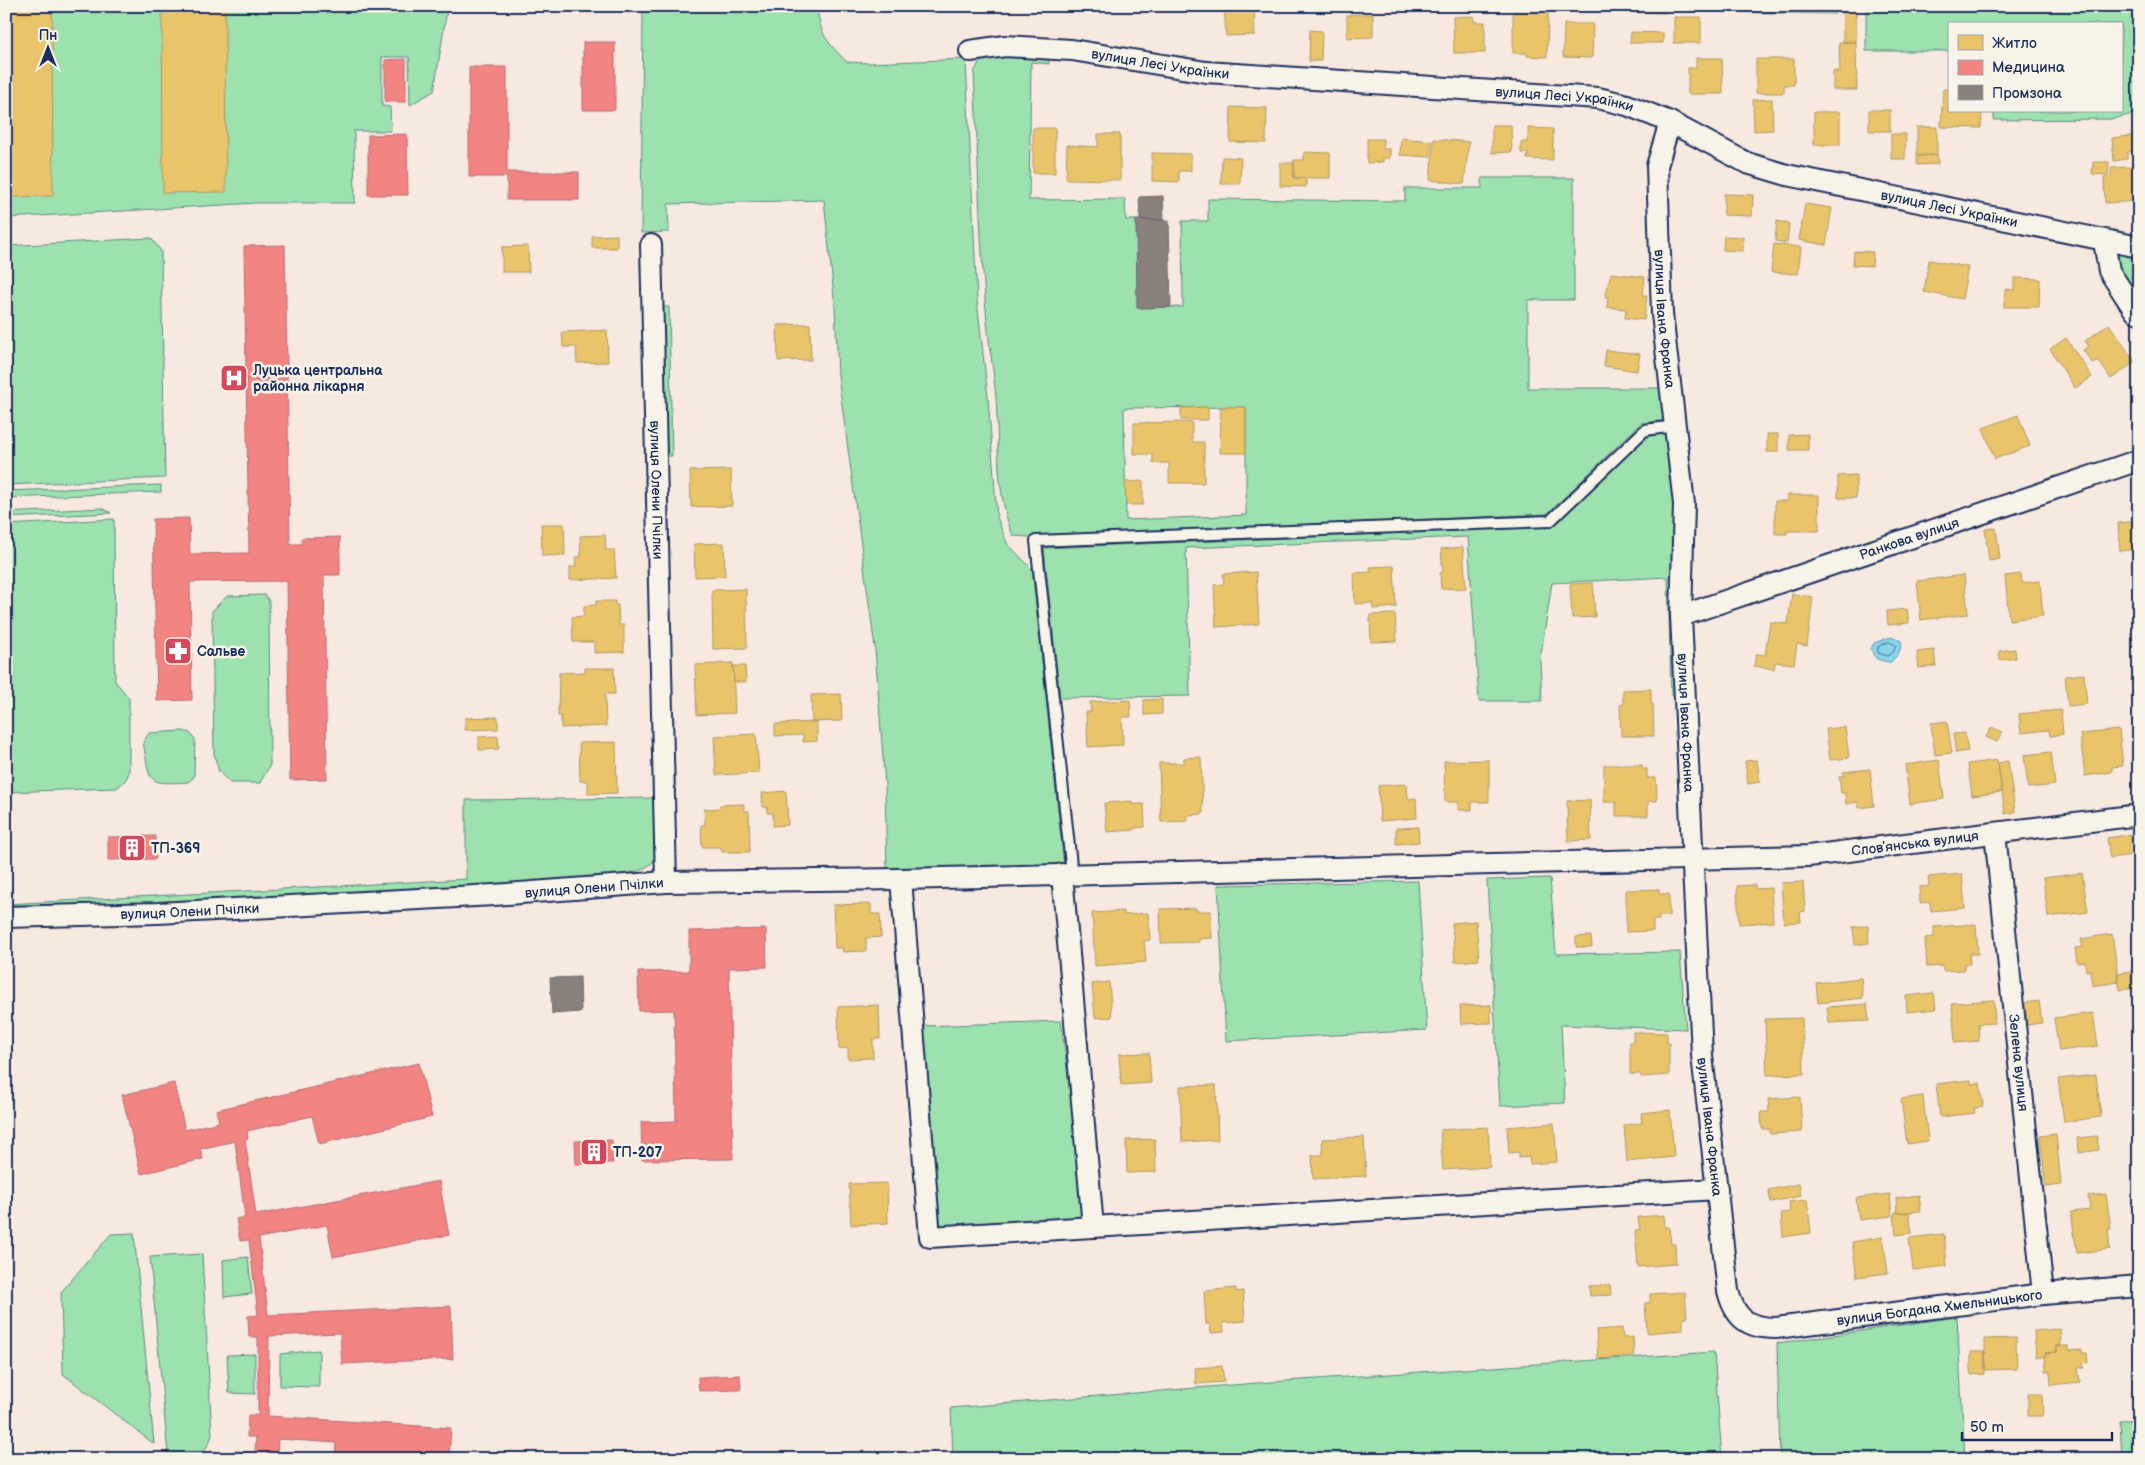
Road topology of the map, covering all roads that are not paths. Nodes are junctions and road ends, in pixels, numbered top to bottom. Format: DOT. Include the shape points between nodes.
graph roads {
  1 [pos="970,50"];
  2 [pos="1670,122"];
  3 [pos="2104,241"];
  4 [pos="651,246"];
  5 [pos="2139,247"];
  6 [pos="2139,313"];
  7 [pos="1675,426"];
  8 [pos="2139,460"];
  9 [pos="1681,616"];
  10 [pos="2139,815"];
  11 [pos="1995,833"];
  12 [pos="1691,860"];
  13 [pos="1067,874"];
  14 [pos="902,879"];
  15 [pos="666,882"];
  16 [pos="6,917"];
  17 [pos="1717,1189"];
  18 [pos="1093,1227"];
  19 [pos="2139,1286"];
  20 [pos="2043,1294"];
  21 [pos="1742,1320"];
  1 -- 2 [label="street, вулиця Лесі Українки" via="1005,46 1072,50 1206,72 1598,98 1628,105"];
  2 -- 3 [label="street, вулиця Лесі Українки" via="1748,162 1787,175"];
  2 -- 7 [label="street, вулиця Івана Франка" via="1657,166 1662,314"];
  3 -- 5 [label="street, вулиця Лесі Українки"];
  3 -- 6 [label="street" via="2109,271"];
  4 -- 15 [label="street, вулиця Олени Пчілки"];
  7 -- 9 [label="street, вулиця Івана Франка" via="1684,504"];
  7 -- 13 [label="lane" via="1645,430 1550,521 1036,541"];
  8 -- 9 [label="street, Ранкова вулиця"];
  9 -- 12 [label="street, вулиця Івана Франка"];
  10 -- 11 [label="street, Словʼянська вулиця"];
  11 -- 12 [label="street, Словʼянська вулиця" via="1808,856"];
  11 -- 20 [label="street, Зелена вулиця"];
  12 -- 13 [label="street, Словʼянська вулиця"];
  12 -- 17 [label="street, вулиця Івана Франка" via="1702,1054"];
  13 -- 14 [label="street, Словʼянська вулиця"];
  13 -- 18 [label="street"];
  14 -- 15 [label="street, Словʼянська вулиця"];
  14 -- 18 [label="street" via="930,1237"];
  15 -- 16 [label="street, вулиця Олени Пчілки" via="158,914"];
  17 -- 18 [label="street"];
  17 -- 21 [label="street, вулиця Івана Франка" via="1728,1291 1731,1305"];
  19 -- 20 [label="street, вулиця Богдана Хмельницького"];
  20 -- 21 [label="street, вулиця Богдана Хмельницького" via="1776,1328 1759,1328"];
}
